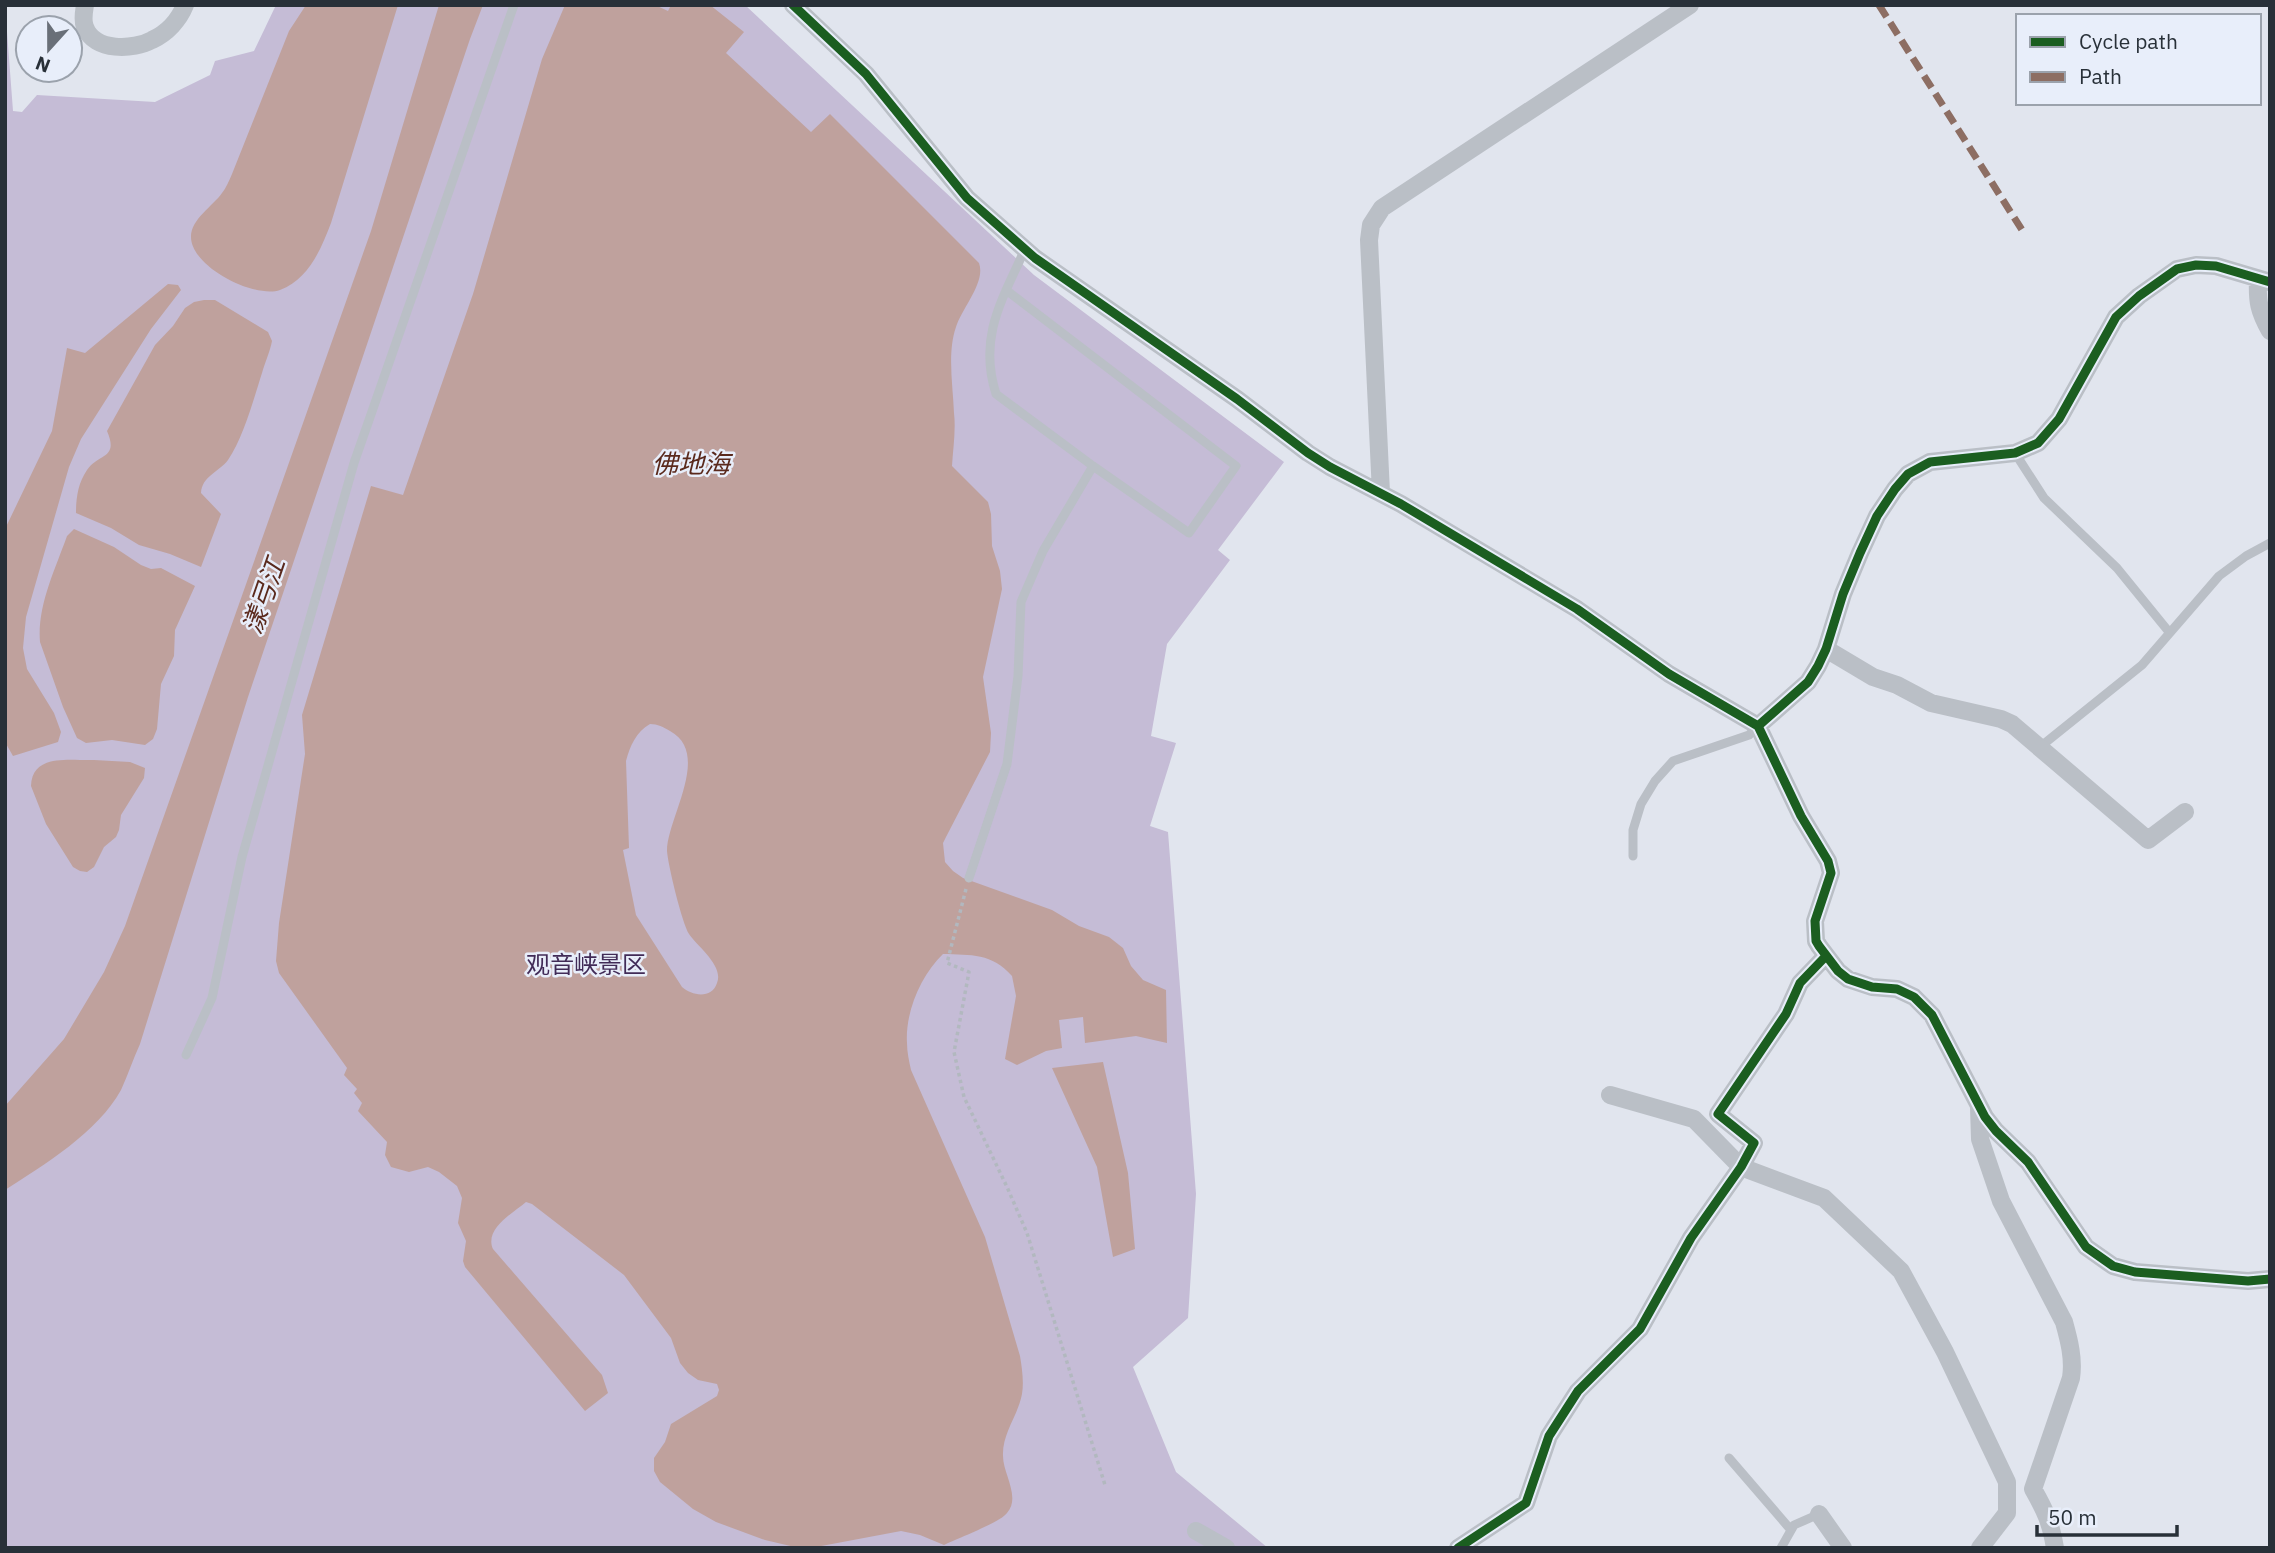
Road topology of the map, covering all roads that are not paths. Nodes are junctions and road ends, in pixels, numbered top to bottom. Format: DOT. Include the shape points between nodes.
graph roads {
  1 [pos="85,5"];
  2 [pos="185,5"];
  3 [pos="513,5"];
  4 [pos="793,5"];
  5 [pos="1690,5"];
  6 [pos="1025,249"];
  7 [pos="2264,280"];
  8 [pos="1006,290"];
  9 [pos="2270,331"];
  10 [pos="2015,453"];
  11 [pos="1094,466"];
  12 [pos="1381,493"];
  13 [pos="2270,543"];
  14 [pos="2169,632"];
  15 [pos="1826,649"];
  16 [pos="1758,726"];
  17 [pos="2040,747"];
  18 [pos="2185,812"];
  19 [pos="1633,856"];
  20 [pos="970,878"];
  21 [pos="1826,956"];
  22 [pos="186,1055"];
  23 [pos="1610,1095"];
  24 [pos="1979,1105"];
  25 [pos="1741,1167"];
  26 [pos="2270,1279"];
  27 [pos="1728,1458"];
  28 [pos="2033,1489"];
  29 [pos="1819,1514"];
  30 [pos="1791,1530"];
  31 [pos="1195,1531"];
  32 [pos="1226,1548"];
  33 [pos="1458,1548"];
  34 [pos="1781,1548"];
  35 [pos="1843,1548"];
  36 [pos="1982,1548"];
  37 [pos="2055,1548"];
  1 -- 2 [label="street" via="85,27 92,37 128,47 163,34"];
  3 -- 22 [label="lane" via="354,463 242,857 212,998"];
  4 -- 6 [label="street" via="866,74 967,198"];
  5 -- 12 [label="street" via="1382,208 1374,218 1369,240"];
  6 -- 8 [label="lane"];
  6 -- 12 [label="street" via="1308,453"];
  7 -- 9 [label="street" via="2258,300"];
  7 -- 10 [label="street" via="2196,265 2178,269 2139,296 2109,328 2059,419 2038,443"];
  8 -- 11 [label="lane" via="989,344 996,394"];
  8 -- 11 [label="lane" via="1236,466 1189,533"];
  10 -- 14 [label="lane" via="2045,498 2117,568"];
  10 -- 15 [label="street" via="1930,462 1908,474 1877,516 1843,594"];
  11 -- 20 [label="lane" via="1043,551 1021,602 1007,764"];
  12 -- 16 [label="street" via="1577,609 1669,674"];
  13 -- 14 [label="lane" via="2218,576"];
  14 -- 17 [label="lane" via="2142,665"];
  15 -- 16 [label="street" via="1808,682"];
  15 -- 17 [label="street" via="1931,703 2012,724"];
  16 -- 19 [label="lane" via="1748,735 1672,761 1641,804 1633,830"];
  16 -- 21 [label="street" via="1828,861 1831,873 1815,921 1816,941"];
  17 -- 18 [label="street" via="2148,840"];
  21 -- 24 [label="street" via="1848,979 1872,988 1897,989 1924,1005"];
  21 -- 25 [label="street" via="1800,983 1786,1014 1718,1114 1754,1143"];
  23 -- 25 [label="street" via="1694,1119"];
  24 -- 26 [label="street" via="1996,1131 2028,1161 2086,1247 2103,1261 2135,1272"];
  24 -- 28 [label="street" via="1980,1139 2001,1201 2064,1322 2072,1359 2071,1378"];
  25 -- 33 [label="street" via="1691,1238 1640,1329 1578,1391 1556,1424 1526,1503"];
  25 -- 36 [label="street" via="1824,1198 1901,1270 2007,1482 2007,1513"];
  27 -- 30 [label="lane"];
  28 -- 36 [label="street"];
  28 -- 37 [label="street" via="2048,1514"];
  29 -- 30 [label="lane"];
  29 -- 35 [label="street"];
  30 -- 34 [label="lane"];
  31 -- 32 [label="street"];
}
